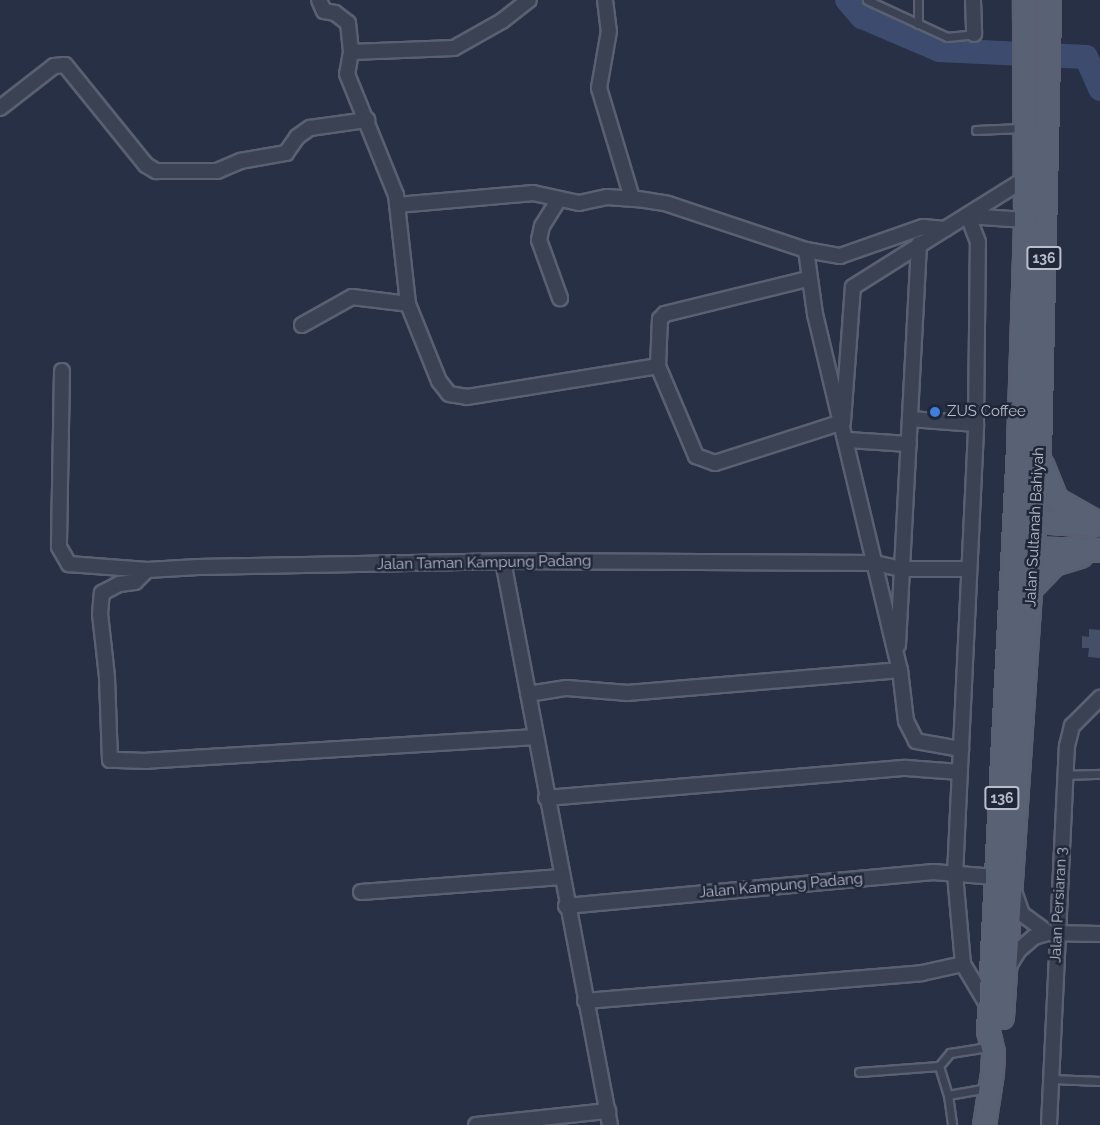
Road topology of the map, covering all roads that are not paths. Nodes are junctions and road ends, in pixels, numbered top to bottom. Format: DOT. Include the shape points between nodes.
graph roads {
  1 [pos="319,0"];
  2 [pos="529,0"];
  3 [pos="605,0"];
  4 [pos="867,0"];
  5 [pos="918,0"];
  6 [pos="973,0"];
  7 [pos="1024,0"];
  8 [pos="1049,0"];
  9 [pos="918,24"];
  10 [pos="974,34"];
  11 [pos="351,52"];
  12 [pos="0,108"];
  13 [pos="367,120"];
  14 [pos="1024,128"];
  15 [pos="976,130"];
  16 [pos="1025,179"];
  17 [pos="632,198"];
  18 [pos="559,199"];
  19 [pos="398,206"];
  20 [pos="968,216"];
  21 [pos="1025,220"];
  22 [pos="945,229"];
  23 [pos="919,244"];
  24 [pos="806,249"];
  25 [pos="808,279"];
  26 [pos="560,298"];
  27 [pos="408,304"];
  28 [pos="302,325"];
  29 [pos="658,366"];
  30 [pos="62,371"];
  31 [pos="910,418"];
  32 [pos="843,422"];
  33 [pos="976,424"];
  34 [pos="848,440"];
  35 [pos="909,444"];
  36 [pos="1039,455"];
  37 [pos="1025,520"];
  38 [pos="1100,525"];
  39 [pos="1023,548"];
  40 [pos="1100,551"];
  41 [pos="502,561"];
  42 [pos="875,563"];
  43 [pos="902,569"];
  44 [pos="969,569"];
  45 [pos="147,570"];
  46 [pos="1031,588"];
  47 [pos="899,665"];
  48 [pos="528,694"];
  49 [pos="1100,698"];
  50 [pos="536,737"];
  51 [pos="961,749"];
  52 [pos="960,772"];
  53 [pos="1100,774"];
  54 [pos="1065,775"];
  55 [pos="546,798"];
  56 [pos="955,875"];
  57 [pos="996,876"];
  58 [pos="561,877"];
  59 [pos="1014,889"];
  60 [pos="361,892"];
  61 [pos="566,906"];
  62 [pos="1053,933"];
  63 [pos="1100,934"];
  64 [pos="963,964"];
  65 [pos="1007,969"];
  66 [pos="585,1000"];
  67 [pos="989,1007"];
  68 [pos="992,1049"];
  69 [pos="939,1066"];
  70 [pos="859,1072"];
  71 [pos="1051,1079"];
  72 [pos="1100,1081"];
  73 [pos="990,1088"];
  74 [pos="948,1095"];
  75 [pos="608,1111"];
  76 [pos="476,1125"];
  77 [pos="610,1125"];
  78 [pos="952,1125"];
  79 [pos="984,1125"];
  80 [pos="1049,1125"];
  1 -- 11 [label="street" via="324,11 335,13 348,23"];
  2 -- 11 [label="street" via="502,21 454,48"];
  3 -- 17 [label="street" via="609,31 599,88"];
  4 -- 9 [label="lane"];
  5 -- 9 [label="lane"];
  6 -- 10 [label="street"];
  7 -- 14 [label="main road, Jalan Sultanah Bahiyah / 136"];
  8 -- 36 [label="main road, Jalan Sultanah Bahiyah / 136"];
  9 -- 10 [label="lane" via="946,37"];
  11 -- 13 [label="street" via="347,74"];
  12 -- 13 [label="street" via="54,66 65,65 146,165 156,171 218,171 240,161 286,153 297,137 310,128"];
  13 -- 19 [label="street" via="386,162"];
  14 -- 15 [label="lane"];
  14 -- 16 [label="main road, Jalan Sultanah Bahiyah / 136"];
  16 -- 20 [label="street"];
  16 -- 21 [label="main road, Jalan Sultanah Bahiyah / 136"];
  17 -- 18 [label="street" via="607,197 579,203"];
  17 -- 24 [label="street" via="668,204"];
  18 -- 19 [label="street" via="533,193"];
  18 -- 26 [label="street" via="542,226 539,240"];
  19 -- 27 [label="street"];
  20 -- 21 [label="street"];
  20 -- 22 [label="street"];
  20 -- 33 [label="street" via="978,242"];
  21 -- 37 [label="main road, Jalan Sultanah Bahiyah / 136"];
  22 -- 23 [label="street"];
  22 -- 24 [label="street" via="923,227 848,255"];
  23 -- 31 [label="street"];
  23 -- 32 [label="street" via="853,287"];
  24 -- 25 [label="street"];
  25 -- 29 [label="street" via="664,314 660,319"];
  25 -- 32 [label="street"];
  27 -- 28 [label="street" via="352,297"];
  27 -- 29 [label="street" via="439,381 449,394 467,397"];
  29 -- 32 [label="street" via="701,460 718,463"];
  30 -- 45 [label="street, Jalan Taman Kampung Padang" via="60,547 69,564"];
  31 -- 33 [label="street"];
  31 -- 35 [label="street"];
  32 -- 34 [label="street"];
  33 -- 44 [label="street"];
  34 -- 35 [label="street"];
  34 -- 42 [label="street"];
  35 -- 43 [label="street"];
  36 -- 37 [label="main road, Jalan Sultanah Bahiyah / 136"];
  36 -- 38 [label="main road" via="1056,499"];
  37 -- 38 [label="main road"];
  37 -- 39 [label="main road, Jalan Sultanah Bahiyah / 136"];
  39 -- 40 [label="main road"];
  39 -- 46 [label="main road, Jalan Sultanah Bahiyah / 136"];
  39 -- 57 [label="main road, Jalan Sultanah Bahiyah / 136"];
  40 -- 46 [label="main road" via="1054,564"];
  41 -- 42 [label="street, Jalan Taman Kampung Padang"];
  41 -- 45 [label="street, Jalan Taman Kampung Padang"];
  41 -- 48 [label="street"];
  42 -- 43 [label="street, Jalan Taman Kampung Padang"];
  42 -- 47 [label="street"];
  43 -- 44 [label="street, Jalan Taman Kampung Padang"];
  43 -- 47 [label="street"];
  44 -- 51 [label="street"];
  45 -- 50 [label="street" via="142,578 102,593 100,614 110,760"];
  46 -- 59 [label="main road, Jalan Sultanah Bahiyah / 136"];
  47 -- 48 [label="street" via="628,693 567,688"];
  47 -- 51 [label="street" via="906,722 915,741"];
  48 -- 50 [label="street"];
  49 -- 54 [label="street, Jalan Persiaran 3" via="1072,726"];
  50 -- 55 [label="street"];
  51 -- 52 [label="street"];
  52 -- 55 [label="street" via="906,768"];
  52 -- 56 [label="street"];
  53 -- 54 [label="lane"];
  54 -- 62 [label="street, Jalan Persiaran 3"];
  55 -- 58 [label="street"];
  56 -- 57 [label="street, Jalan Kampung Padang"];
  56 -- 61 [label="street, Jalan Kampung Padang" via="933,872"];
  56 -- 64 [label="street"];
  57 -- 67 [label="main road, Jalan Sultanah Bahiyah / 136"];
  58 -- 60 [label="street"];
  58 -- 61 [label="street"];
  59 -- 62 [label="street" via="1022,914"];
  59 -- 65 [label="main road, Jalan Sultanah Bahiyah / 136"];
  61 -- 66 [label="street"];
  62 -- 63 [label="street"];
  62 -- 65 [label="street" via="1019,950"];
  62 -- 71 [label="street, Jalan Persiaran 3"];
  64 -- 66 [label="street" via="922,973"];
  64 -- 67 [label="street"];
  65 -- 68 [label="main road, Jalan Sultanah Bahiyah / 136" via="1001,1032"];
  66 -- 75 [label="street"];
  67 -- 68 [label="main road, Jalan Sultanah Bahiyah / 136"];
  68 -- 69 [label="lane" via="950,1053"];
  68 -- 73 [label="main road, Jalan Sultanah Bahiyah / 136"];
  69 -- 70 [label="lane"];
  69 -- 74 [label="lane"];
  71 -- 72 [label="lane"];
  71 -- 80 [label="street, Jalan Persiaran 3"];
  73 -- 74 [label="lane"];
  73 -- 79 [label="main road, Jalan Sultanah Bahiyah / 136"];
  74 -- 78 [label="lane"];
  75 -- 76 [label="street"];
  75 -- 77 [label="street"];
}
